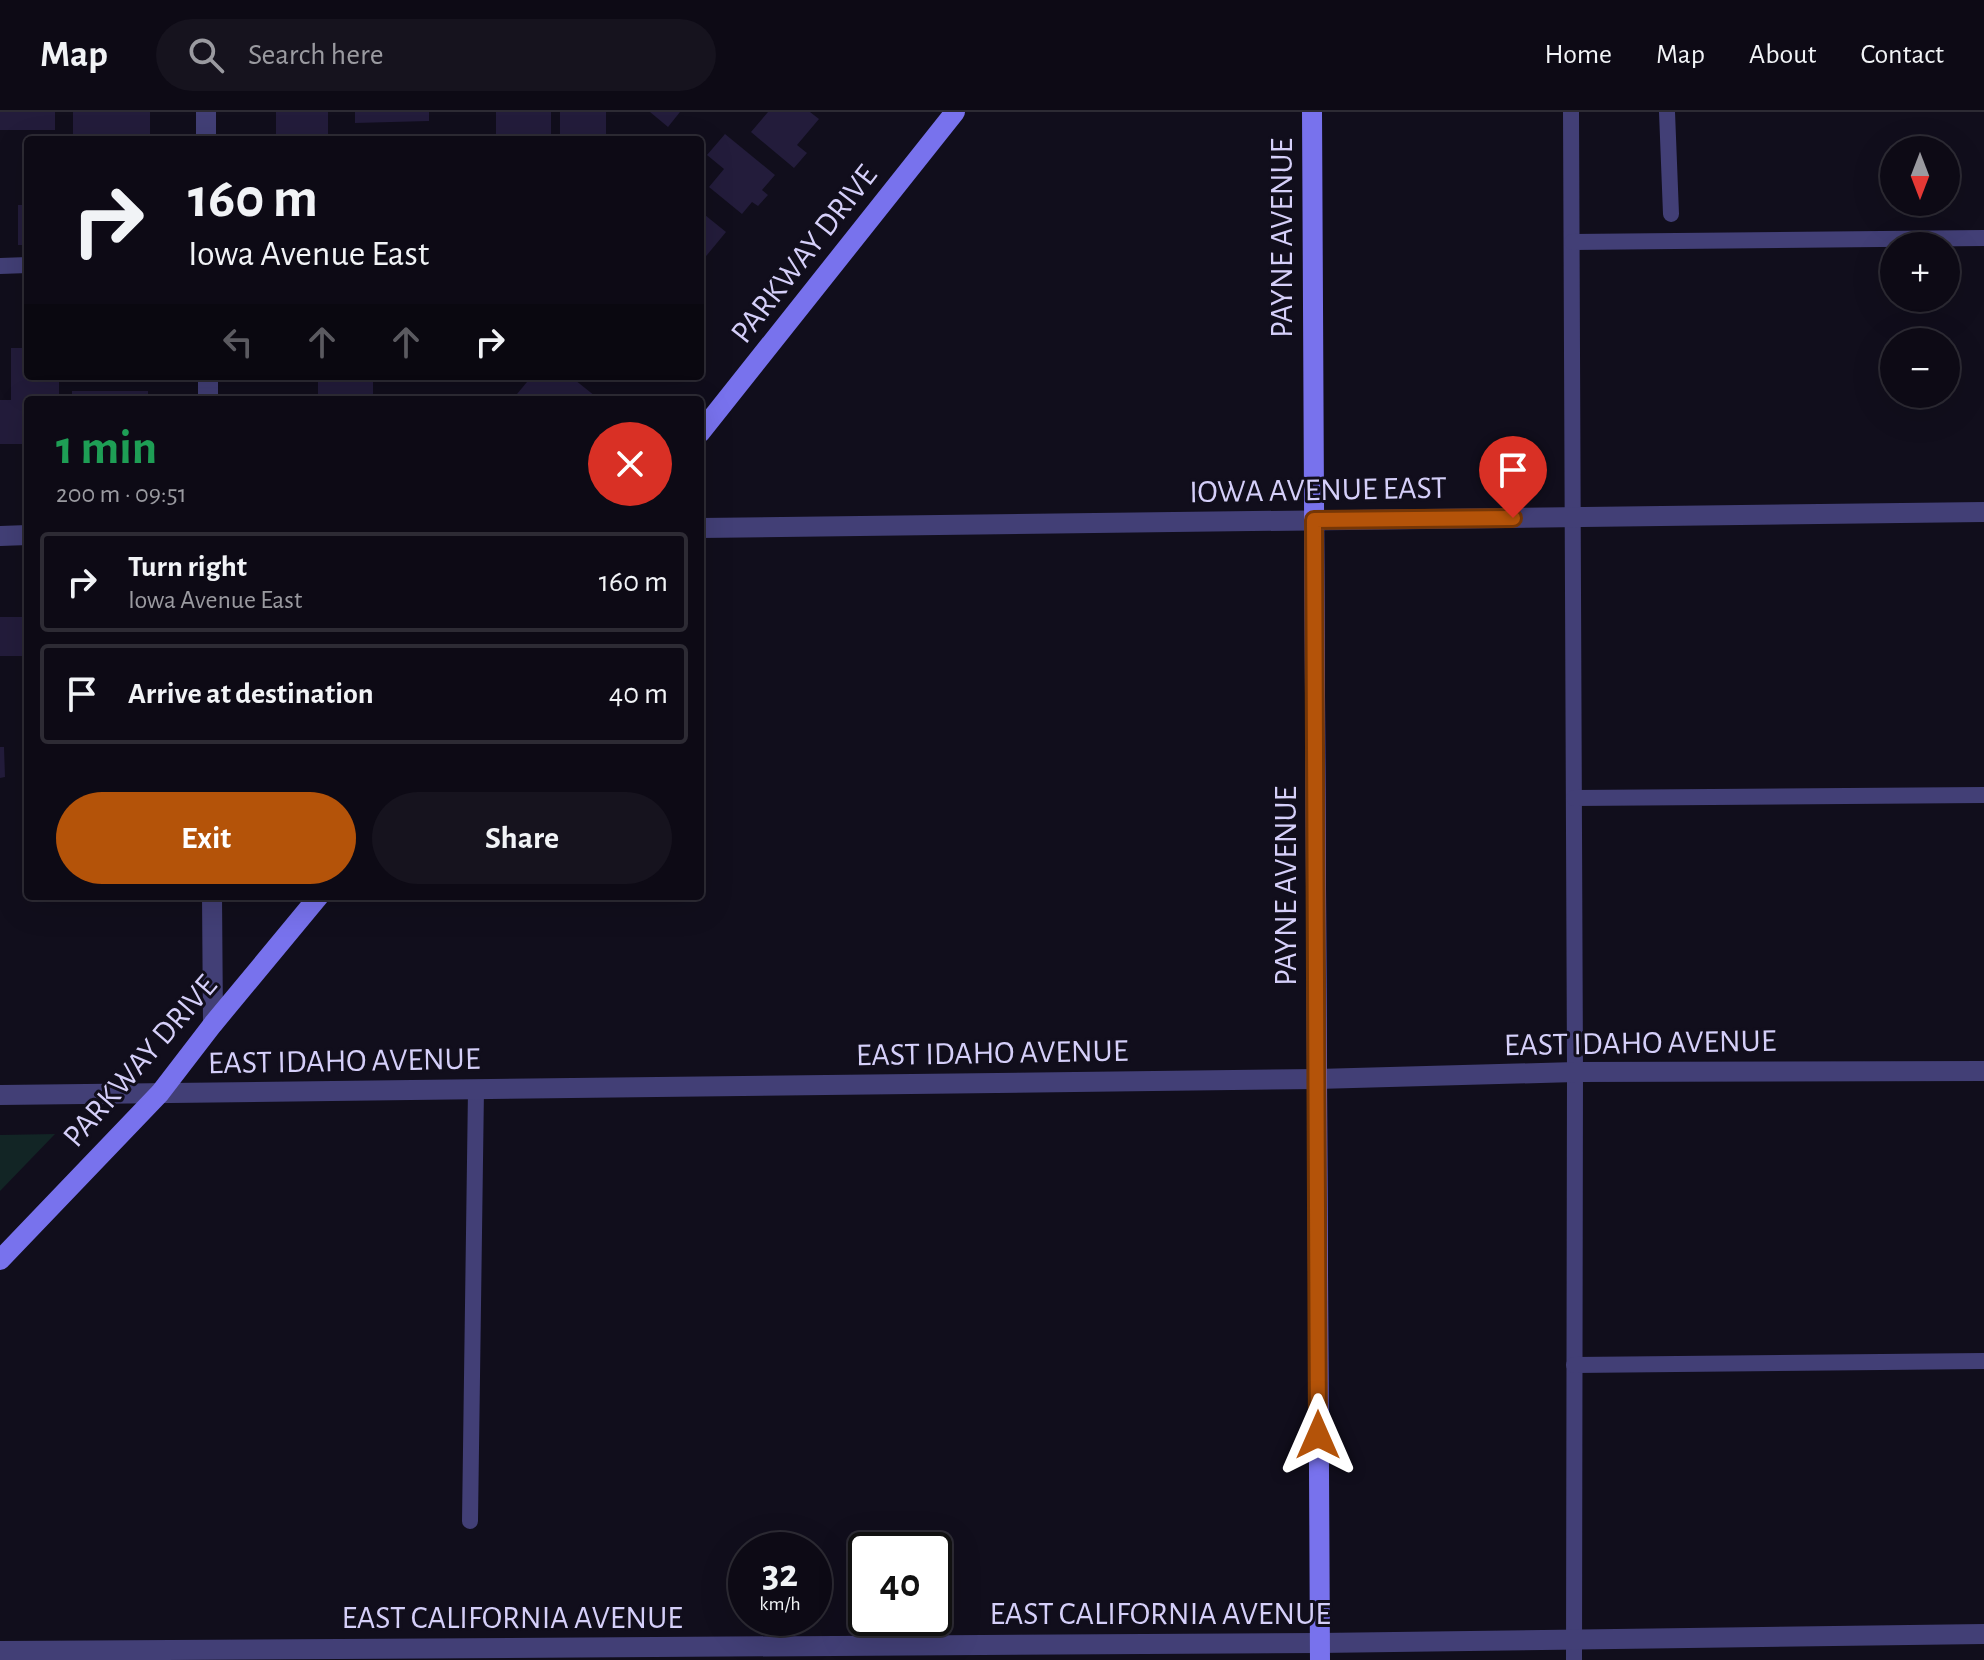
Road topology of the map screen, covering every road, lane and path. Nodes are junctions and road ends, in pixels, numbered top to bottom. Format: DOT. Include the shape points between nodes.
graph roads {
  1 [pos="206,112"];
  2 [pos="955,112"];
  3 [pos="1312,112"];
  4 [pos="1571,112"];
  5 [pos="1667,112"];
  6 [pos="206,136"];
  7 [pos="1671,214"];
  8 [pos="1984,238"];
  9 [pos="1572,242"];
  10 [pos="24,265"];
  11 [pos="0,266"];
  12 [pos="704,428"];
  13 [pos="1984,512"];
  14 [pos="1573,517"];
  15 [pos="1314,520"];
  16 [pos="704,528"];
  17 [pos="24,535"];
  18 [pos="0,536"];
  19 [pos="1984,795"];
  20 [pos="1574,798"];
  21 [pos="212,900"];
  22 [pos="316,900"];
  23 [pos="213,1024"];
  24 [pos="1984,1071"];
  25 [pos="1575,1072"];
  26 [pos="1317,1079"];
  27 [pos="476,1089"];
  28 [pos="160,1093"];
  29 [pos="0,1095"];
  30 [pos="0,1260"];
  31 [pos="1984,1361"];
  32 [pos="1574,1365"];
  33 [pos="470,1521"];
  34 [pos="1984,1634"];
  35 [pos="1574,1639"];
  36 [pos="0,1651"];
  37 [pos="1320,1651"];
  38 [pos="1574,1660"];
  1 -- 6 [label="street"];
  2 -- 12 [label="street, PARKWAY DRIVE"];
  3 -- 15 [label="street, PAYNE AVENUE"];
  4 -- 9 [label="lane"];
  5 -- 7 [label="lane"];
  8 -- 9 [label="lane"];
  9 -- 14 [label="lane"];
  10 -- 11 [label="lane"];
  13 -- 14 [label="street, IOWA AVENUE EAST"];
  14 -- 15 [label="street, IOWA AVENUE EAST"];
  14 -- 20 [label="lane"];
  15 -- 16 [label="street, IOWA AVENUE EAST"];
  15 -- 26 [label="street, PAYNE AVENUE"];
  17 -- 18 [label="street"];
  19 -- 20 [label="lane"];
  20 -- 25 [label="lane"];
  21 -- 23 [label="street"];
  22 -- 23 [label="street, PARKWAY DRIVE"];
  23 -- 28 [label="street, PARKWAY DRIVE"];
  24 -- 25 [label="street, EAST IDAHO AVENUE"];
  25 -- 26 [label="street, EAST IDAHO AVENUE"];
  25 -- 32 [label="lane"];
  26 -- 27 [label="street, EAST IDAHO AVENUE"];
  26 -- 37 [label="street, PAYNE AVENUE"];
  27 -- 28 [label="street, EAST IDAHO AVENUE"];
  27 -- 33 [label="lane"];
  28 -- 29 [label="street, EAST IDAHO AVENUE"];
  28 -- 30 [label="street, PARKWAY DRIVE"];
  31 -- 32 [label="lane"];
  32 -- 35 [label="lane"];
  34 -- 35 [label="street, EAST CALIFORNIA AVENUE"];
  35 -- 37 [label="street, EAST CALIFORNIA AVENUE"];
  35 -- 38 [label="lane"];
  36 -- 37 [label="street, EAST CALIFORNIA AVENUE"];
}
